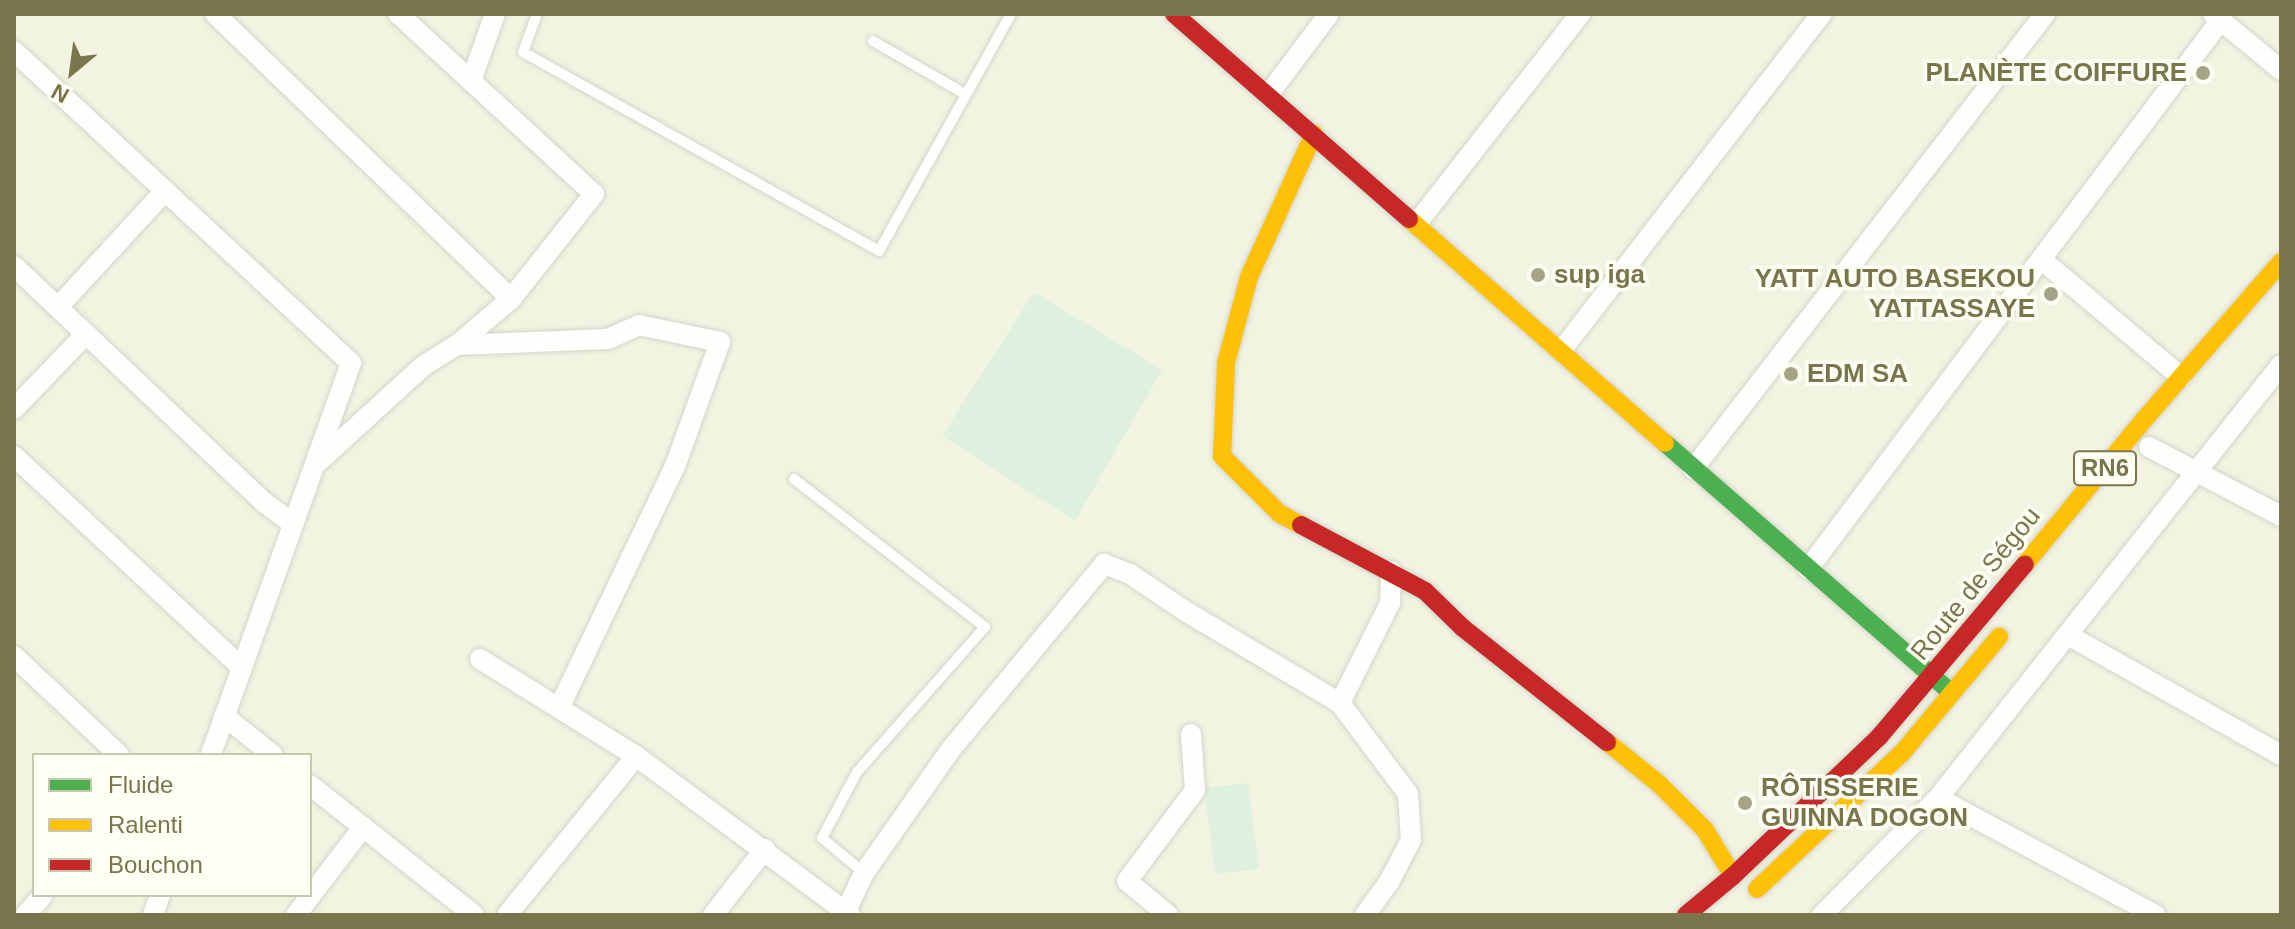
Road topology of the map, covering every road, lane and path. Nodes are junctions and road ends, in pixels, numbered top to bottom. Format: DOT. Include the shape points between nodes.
graph roads {
  1 [pos="215,14"];
  2 [pos="398,14"];
  3 [pos="495,14"];
  4 [pos="537,14"];
  5 [pos="1011,14"];
  6 [pos="1174,14"];
  7 [pos="1329,14"];
  8 [pos="1580,14"];
  9 [pos="1821,14"];
  10 [pos="2045,14"];
  11 [pos="2217,17"];
  12 [pos="873,41"];
  13 [pos="14,51"];
  14 [pos="2281,70"];
  15 [pos="471,81"];
  16 [pos="965,94"];
  17 [pos="1268,95"];
  18 [pos="1314,134"];
  19 [pos="165,191"];
  20 [pos="1417,223"];
  21 [pos="2041,259"];
  22 [pos="2281,262"];
  23 [pos="14,266"];
  24 [pos="511,299"];
  25 [pos="58,307"];
  26 [pos="86,334"];
  27 [pos="457,345"];
  28 [pos="1561,351"];
  29 [pos="2281,365"];
  30 [pos="2181,377"];
  31 [pos="14,409"];
  32 [pos="2149,447"];
  33 [pos="14,456"];
  34 [pos="315,464"];
  35 [pos="1693,469"];
  36 [pos="2199,471"];
  37 [pos="794,479"];
  38 [pos="2281,516"];
  39 [pos="293,524"];
  40 [pos="1808,569"];
  41 [pos="1391,571"];
  42 [pos="2012,621"];
  43 [pos="2068,635"];
  44 [pos="14,656"];
  45 [pos="480,659"];
  46 [pos="242,668"];
  47 [pos="1933,677"];
  48 [pos="1953,695"];
  49 [pos="1340,703"];
  50 [pos="560,706"];
  51 [pos="224,716"];
  52 [pos="1191,734"];
  53 [pos="117,753"];
  54 [pos="212,753"];
  55 [pos="270,753"];
  56 [pos="2281,755"];
  57 [pos="636,756"];
  58 [pos="312,787"];
  59 [pos="1938,798"];
  60 [pos="363,827"];
  61 [pos="765,849"];
  62 [pos="864,873"];
  63 [pos="1733,876"];
  64 [pos="312,894"];
  65 [pos="41,897"];
  66 [pos="310,897"];
  67 [pos="1746,898"];
  68 [pos="848,913"];
  69 [pos="26,915"];
  70 [pos="296,915"];
  71 [pos="474,915"];
  72 [pos="507,915"];
  73 [pos="713,915"];
  74 [pos="1168,915"];
  75 [pos="1365,915"];
  76 [pos="1686,915"];
  77 [pos="1822,915"];
  78 [pos="2155,915"];
  1 -- 24 [label="street"];
  2 -- 15 [label="street"];
  3 -- 15 [label="street"];
  4 -- 16 [label="lane" via="523,52 879,251"];
  5 -- 16 [label="lane"];
  6 -- 17 [label="main road"];
  7 -- 17 [label="street"];
  8 -- 20 [label="street"];
  9 -- 28 [label="street"];
  10 -- 35 [label="street"];
  11 -- 14 [label="street"];
  11 -- 21 [label="street"];
  12 -- 16 [label="lane"];
  13 -- 19 [label="street"];
  15 -- 24 [label="street" via="594,194"];
  17 -- 18 [label="main road"];
  18 -- 20 [label="main road"];
  18 -- 41 [label="main road" via="1249,277 1226,363 1222,456 1280,514"];
  19 -- 25 [label="street"];
  19 -- 34 [label="street" via="351,363"];
  20 -- 28 [label="main road"];
  21 -- 30 [label="street"];
  21 -- 40 [label="street"];
  22 -- 30 [label="main road, Route de Ségou / RN6"];
  23 -- 25 [label="street"];
  24 -- 27 [label="street"];
  25 -- 26 [label="street"];
  26 -- 31 [label="street"];
  26 -- 39 [label="street"];
  27 -- 34 [label="street" via="423,366"];
  27 -- 50 [label="street" via="608,339 639,325 720,342 675,466"];
  28 -- 35 [label="main road"];
  29 -- 36 [label="street"];
  30 -- 47 [label="main road, Route de Ségou / RN6"];
  32 -- 36 [label="street"];
  33 -- 46 [label="street"];
  34 -- 39 [label="street"];
  35 -- 40 [label="main road"];
  36 -- 38 [label="street"];
  36 -- 43 [label="street"];
  37 -- 62 [label="lane" via="985,627 857,772 822,838"];
  39 -- 46 [label="street"];
  40 -- 47 [label="main road"];
  41 -- 49 [label="street" via="1390,603"];
  41 -- 63 [label="main road" via="1425,591 1463,628 1659,784 1705,830"];
  42 -- 48 [label="main road, Route de Ségou"];
  43 -- 56 [label="street"];
  43 -- 59 [label="street"];
  44 -- 53 [label="street"];
  45 -- 50 [label="street"];
  46 -- 51 [label="street"];
  47 -- 48 [label="main road"];
  47 -- 63 [label="main road, Route de Ségou / RN6" via="1879,737"];
  48 -- 67 [label="main road, Route de Ségou" via="1901,754"];
  49 -- 62 [label="street" via="1130,574 1104,564 952,748"];
  49 -- 75 [label="street" via="1408,794 1411,840"];
  50 -- 57 [label="street"];
  51 -- 54 [label="street"];
  51 -- 55 [label="street"];
  52 -- 74 [label="street" via="1195,790 1127,881"];
  57 -- 61 [label="street"];
  57 -- 72 [label="street"];
  58 -- 60 [label="street"];
  59 -- 77 [label="street"];
  59 -- 78 [label="street"];
  60 -- 64 [label="street"];
  60 -- 71 [label="street"];
  61 -- 68 [label="street"];
  61 -- 73 [label="street"];
  62 -- 68 [label="street"];
  63 -- 76 [label="main road, Route de Ségou / RN6"];
  65 -- 69 [label="street"];
  66 -- 70 [label="street"];
}
